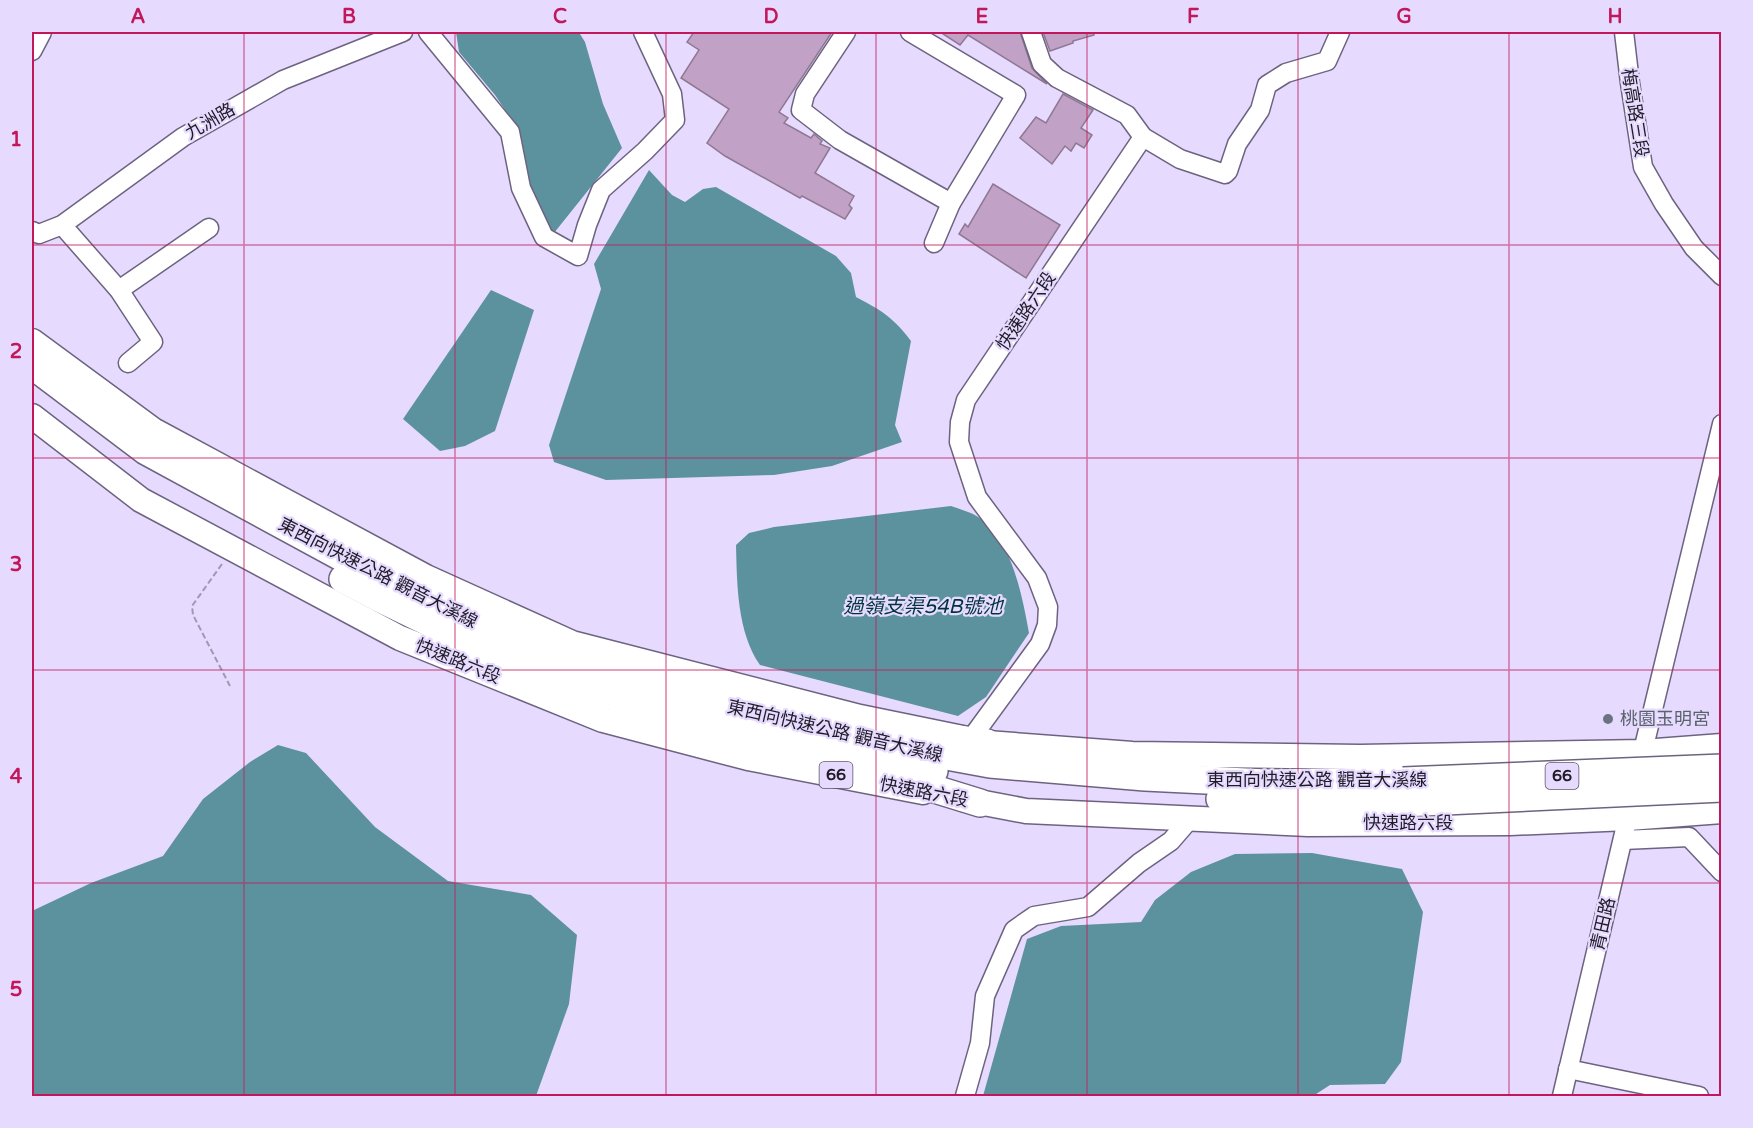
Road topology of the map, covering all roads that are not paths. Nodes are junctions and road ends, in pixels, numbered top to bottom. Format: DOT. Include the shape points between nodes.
graph roads {
  1 [pos="42,32"];
  2 [pos="404,32"];
  3 [pos="428,32"];
  4 [pos="643,32"];
  5 [pos="846,32"];
  6 [pos="910,32"];
  7 [pos="1031,32"];
  8 [pos="1340,32"];
  9 [pos="1624,32"];
  10 [pos="32,51"];
  11 [pos="1143,137"];
  12 [pos="951,203"];
  13 [pos="62,225"];
  14 [pos="209,228"];
  15 [pos="32,231"];
  16 [pos="934,243"];
  17 [pos="1722,276"];
  18 [pos="119,290"];
  19 [pos="32,341"];
  20 [pos="128,363"];
  21 [pos="32,365"];
  22 [pos="32,386"];
  23 [pos="32,416"];
  24 [pos="1722,424"];
  25 [pos="748,723"];
  26 [pos="979,741"];
  27 [pos="1722,746"];
  28 [pos="1643,752"];
  29 [pos="1722,768"];
  30 [pos="1722,788"];
  31 [pos="980,802"];
  32 [pos="1722,811"];
  33 [pos="1190,819"];
  34 [pos="1626,829"];
  35 [pos="1722,872"];
  36 [pos="1568,1068"];
  37 [pos="965,1096"];
  38 [pos="1562,1096"];
  39 [pos="1699,1096"];
  1 -- 10 [label="street"];
  2 -- 13 [label="street, 九洲路" via="283,80 183,137"];
  3 -- 4 [label="street" via="510,132 521,188 544,237 579,256 601,190 675,120 672,94"];
  5 -- 12 [label="street" via="805,94 801,110 840,140"];
  6 -- 12 [label="street" via="1016,95"];
  7 -- 11 [label="street" via="1042,64 1057,78 1127,115"];
  8 -- 11 [label="street" via="1327,61 1286,74 1267,85 1260,110 1237,144 1225,174 1180,159"];
  9 -- 17 [label="street, 梅高路三段" via="1643,167 1694,248"];
  11 -- 26 [label="street, 快速路六段" via="966,400 960,422 959,442 977,497 1037,578 1048,607 1040,644"];
  12 -- 16 [label="street"];
  13 -- 15 [label="street, 九洲路" via="39,234"];
  13 -- 18 [label="street"];
  14 -- 18 [label="street"];
  18 -- 20 [label="street" via="153,342"];
  19 -- 26 [label="main road, 66" via="153,430 426,578 572,643 860,717"];
  21 -- 25 [label="highway, 東西向快速公路 觀音大溪線 / 66" via="146,451 378,577 534,649"];
  22 -- 25 [label="highway, 東西向快速公路 觀音大溪線 / 66" via="155,475 398,608 492,653 630,703"];
  23 -- 31 [label="main road, 快速路六段 / 66" via="141,500 400,638 603,720 748,758"];
  24 -- 28 [label="street, 青田路"];
  25 -- 26 [label="highway"];
  25 -- 29 [label="highway, 東西向快速公路 觀音大溪線 / 66, bridge" via="990,764 1266,783 1403,782"];
  25 -- 30 [label="highway, 東西向快速公路 觀音大溪線 / 66, bridge" via="860,761 1029,785 1259,801 1403,803"];
  25 -- 31 [label="highway"];
  26 -- 28 [label="main road, 66" via="1166,755 1360,757"];
  27 -- 28 [label="main road, 66"];
  28 -- 34 [label="street, 青田路"];
  31 -- 33 [label="main road, 快速路六段 / 66" via="1026,811"];
  32 -- 34 [label="main road, 快速路六段 / 66"];
  33 -- 34 [label="main road, 快速路六段 / 66" via="1308,824 1510,822"];
  33 -- 37 [label="street" via="1171,841 1088,906 1034,916 1014,930 986,996 980,1043"];
  34 -- 35 [label="street" via="1689,837"];
  34 -- 36 [label="street, 青田路"];
  36 -- 38 [label="street, 青田路"];
  36 -- 39 [label="street"];
}
